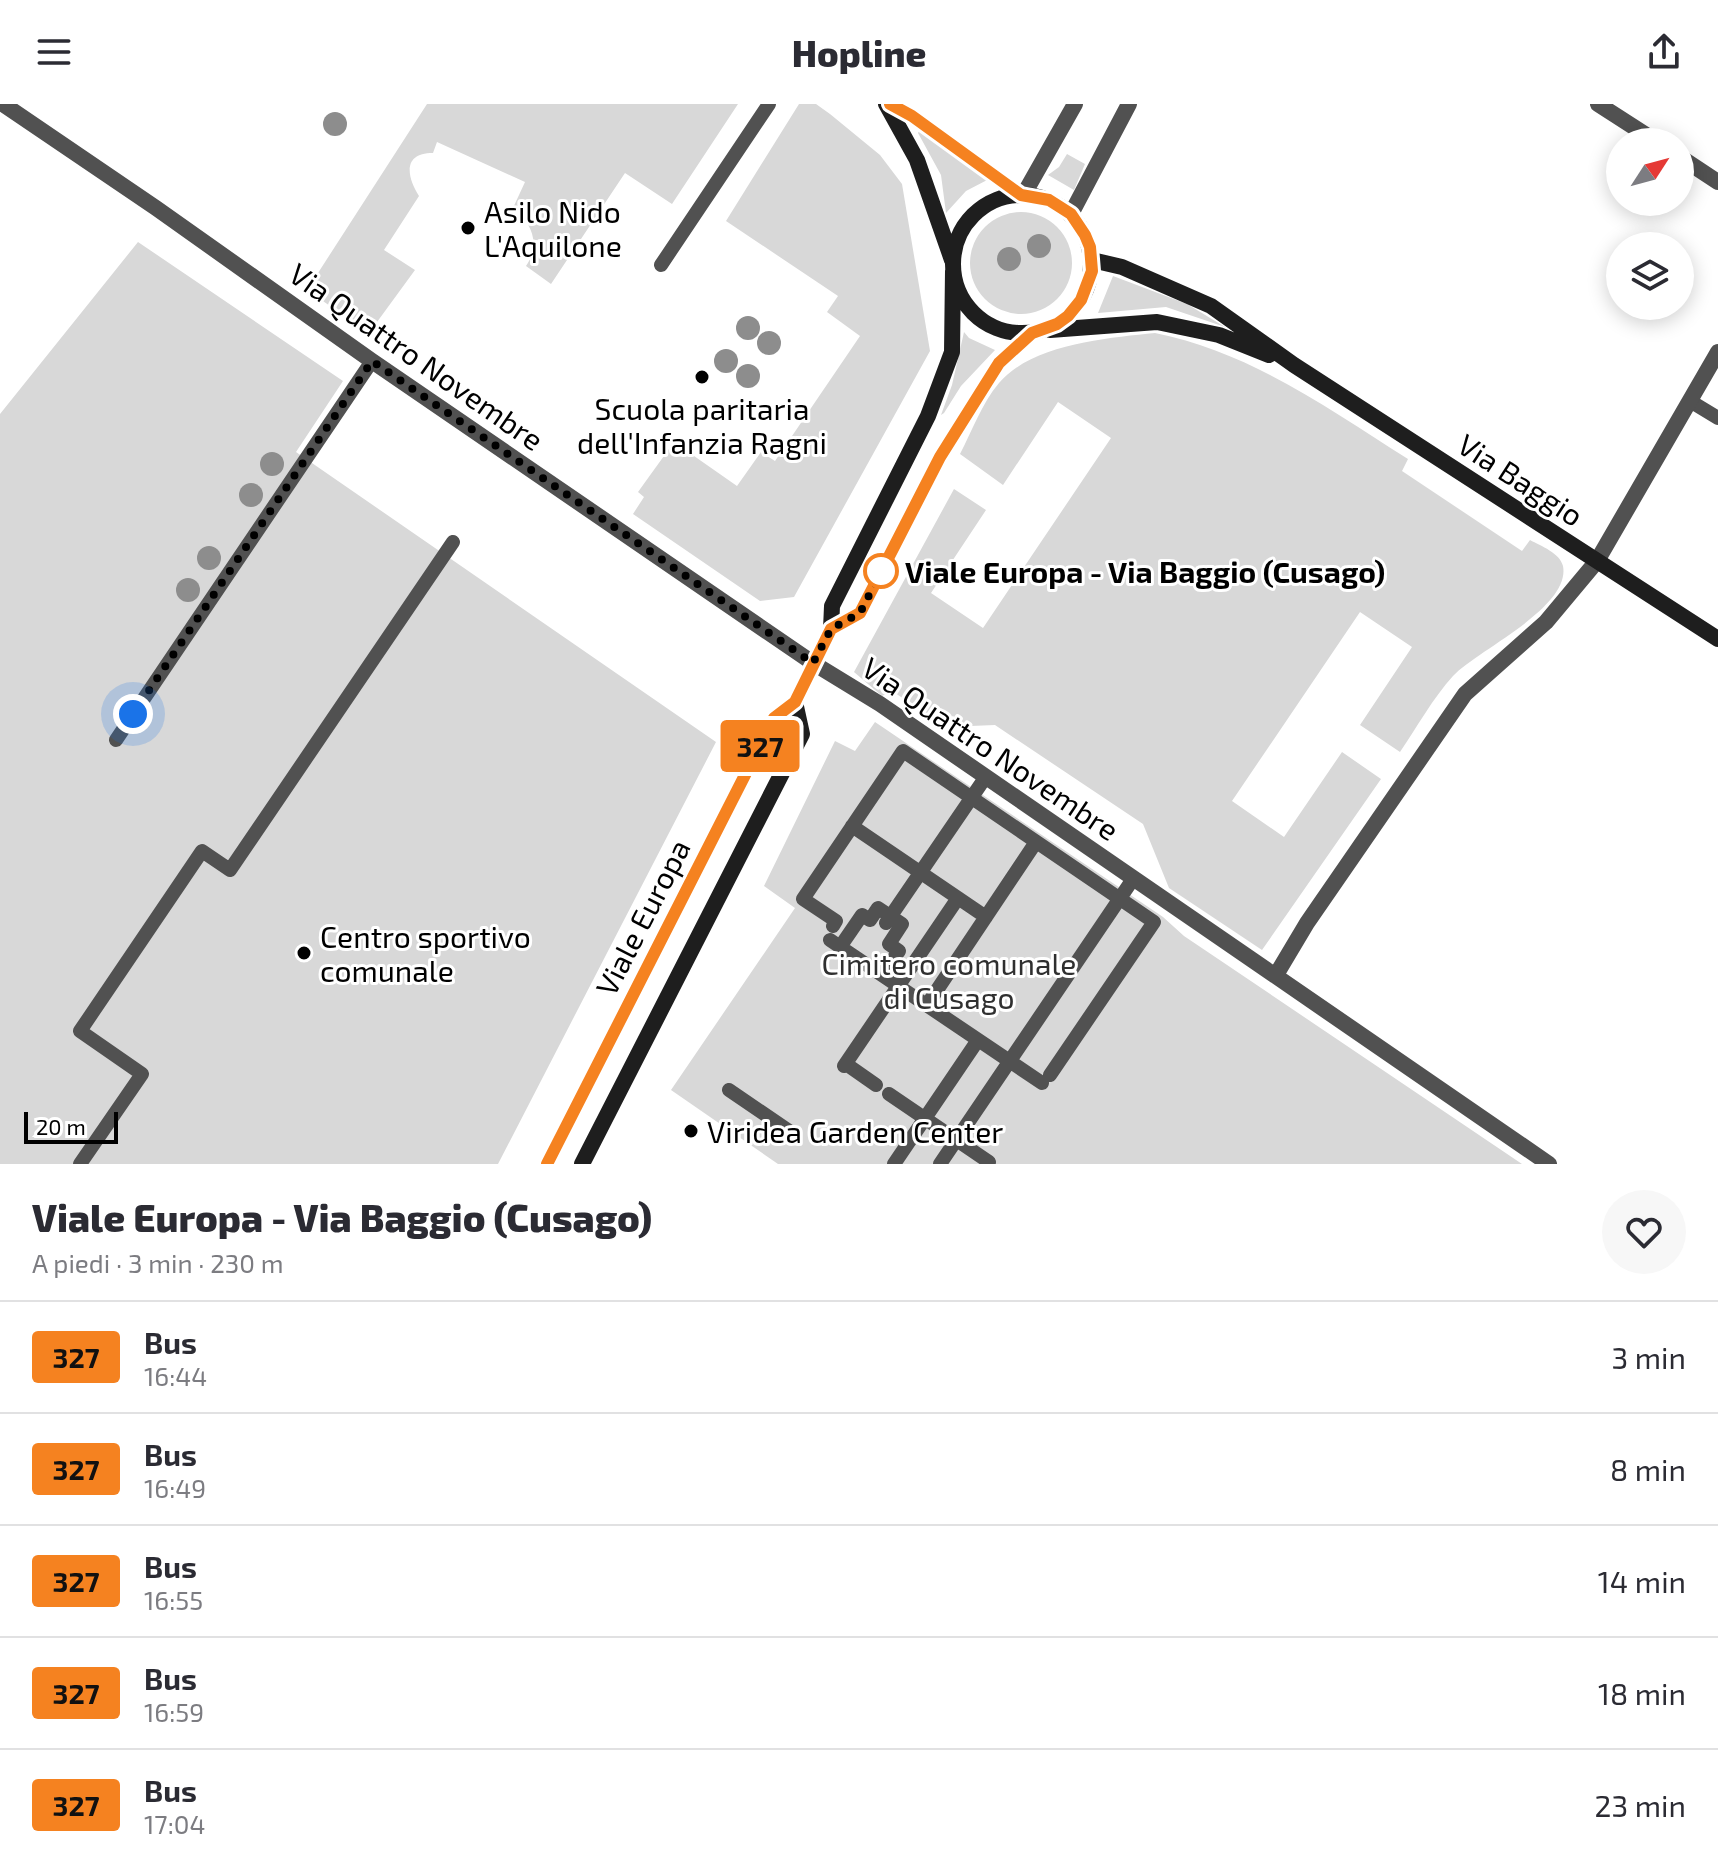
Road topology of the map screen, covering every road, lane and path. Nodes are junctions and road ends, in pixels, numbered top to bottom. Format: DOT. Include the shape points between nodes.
graph roads {
  1 [pos="3,104"];
  2 [pos="769,104"];
  3 [pos="888,104"];
  4 [pos="1075,104"];
  5 [pos="1129,104"];
  6 [pos="1598,104"];
  7 [pos="1635,128"];
  8 [pos="1694,166"];
  9 [pos="1718,182"];
  10 [pos="1022,195"];
  11 [pos="1071,214"];
  12 [pos="1092,260"];
  13 [pos="661,265"];
  14 [pos="953,266"];
  15 [pos="1038,331"];
  16 [pos="1718,352"];
  17 [pos="372,361"];
  18 [pos="1294,365"];
  19 [pos="1690,401"];
  20 [pos="1718,418"];
  21 [pos="453,542"];
  22 [pos="1597,561"];
  23 [pos="831,629"];
  24 [pos="1718,639"];
  25 [pos="813,663"];
  26 [pos="795,702"];
  27 [pos="116,740"];
  28 [pos="985,778"];
  29 [pos="971,798"];
  30 [pos="852,826"];
  31 [pos="1036,842"];
  32 [pos="921,872"];
  33 [pos="1133,879"];
  34 [pos="958,898"];
  35 [pos="1120,899"];
  36 [pos="986,917"];
  37 [pos="884,925"];
  38 [pos="834,937"];
  39 [pos="882,975"];
  40 [pos="1276,975"];
  41 [pos="899,986"];
  42 [pos="927,1005"];
  43 [pos="978,1040"];
  44 [pos="1010,1062"];
  45 [pos="729,1090"];
  46 [pos="925,1118"];
  47 [pos="795,1135"];
  48 [pos="957,1140"];
  49 [pos="989,1162"];
  50 [pos="80,1164"];
  51 [pos="547,1164"];
  52 [pos="582,1164"];
  53 [pos="894,1164"];
  54 [pos="940,1164"];
  55 [pos="1549,1164"];
  1 -- 17 [label="street, Via Quattro Novembre"];
  2 -- 13 [label="lane"];
  3 -- 10 [label="street"];
  3 -- 14 [label="street" via="917,160"];
  4 -- 10 [label="street"];
  5 -- 11 [label="street"];
  6 -- 7 [label="street"];
  8 -- 9 [label="street"];
  10 -- 11 [label="street" via="1049,200"];
  10 -- 14 [label="street" via="992,201 978,210 959,236"];
  11 -- 12 [label="street" via="1085,235"];
  12 -- 15 [label="street" via="1081,300 1068,316"];
  12 -- 18 [label="street, Via Baggio" via="1122,267 1211,306"];
  14 -- 15 [label="street" via="959,293 984,321 1007,332"];
  14 -- 23 [label="street, Viale Europa" via="952,352 928,416 832,606"];
  15 -- 18 [label="street, Via Baggio" via="1157,322 1219,335"];
  15 -- 23 [label="street, Viale Europa" via="999,363 940,457 860,613"];
  16 -- 19 [label="street"];
  17 -- 25 [label="street, Via Quattro Novembre"];
  17 -- 27 [label="lane"];
  18 -- 22 [label="street, Via Baggio"];
  19 -- 20 [label="lane"];
  19 -- 22 [label="street"];
  21 -- 50 [label="lane" via="230,870 202,851 80,1031 142,1074"];
  22 -- 24 [label="street, Via Baggio"];
  22 -- 40 [label="street" via="1546,622 1465,694"];
  23 -- 25 [label="street, Viale Europa"];
  25 -- 26 [label="street, Viale Europa"];
  25 -- 28 [label="street, Via Quattro Novembre"];
  26 -- 51 [label="street, Viale Europa" via="774,718"];
  26 -- 52 [label="street, Viale Europa" via="802,734"];
  28 -- 29 [label="lane"];
  28 -- 33 [label="street, Via Quattro Novembre"];
  29 -- 30 [label="lane" via="903,751"];
  29 -- 31 [label="lane"];
  29 -- 32 [label="lane"];
  30 -- 32 [label="lane"];
  30 -- 38 [label="lane" via="803,899 836,921"];
  31 -- 35 [label="lane"];
  31 -- 36 [label="lane"];
  32 -- 34 [label="lane"];
  32 -- 37 [label="lane"];
  33 -- 35 [label="lane"];
  33 -- 40 [label="street, Via Quattro Novembre"];
  34 -- 36 [label="lane"];
  34 -- 41 [label="lane"];
  35 -- 44 [label="lane"];
  35 -- 44 [label="lane" via="1154,922 1046,1079"];
  36 -- 42 [label="lane"];
  37 -- 38 [label="lane" via="862,915"];
  37 -- 39 [label="lane" via="889,944 899,951"];
  38 -- 39 [label="lane"];
  39 -- 41 [label="lane"];
  40 -- 55 [label="street, Via Quattro Novembre"];
  41 -- 42 [label="lane"];
  41 -- 46 [label="lane" via="845,1065"];
  42 -- 43 [label="lane"];
  43 -- 44 [label="lane"];
  43 -- 46 [label="lane"];
  44 -- 48 [label="lane"];
  45 -- 47 [label="lane"];
  46 -- 48 [label="lane"];
  46 -- 53 [label="lane"];
  48 -- 49 [label="lane"];
  48 -- 54 [label="lane"];
}
